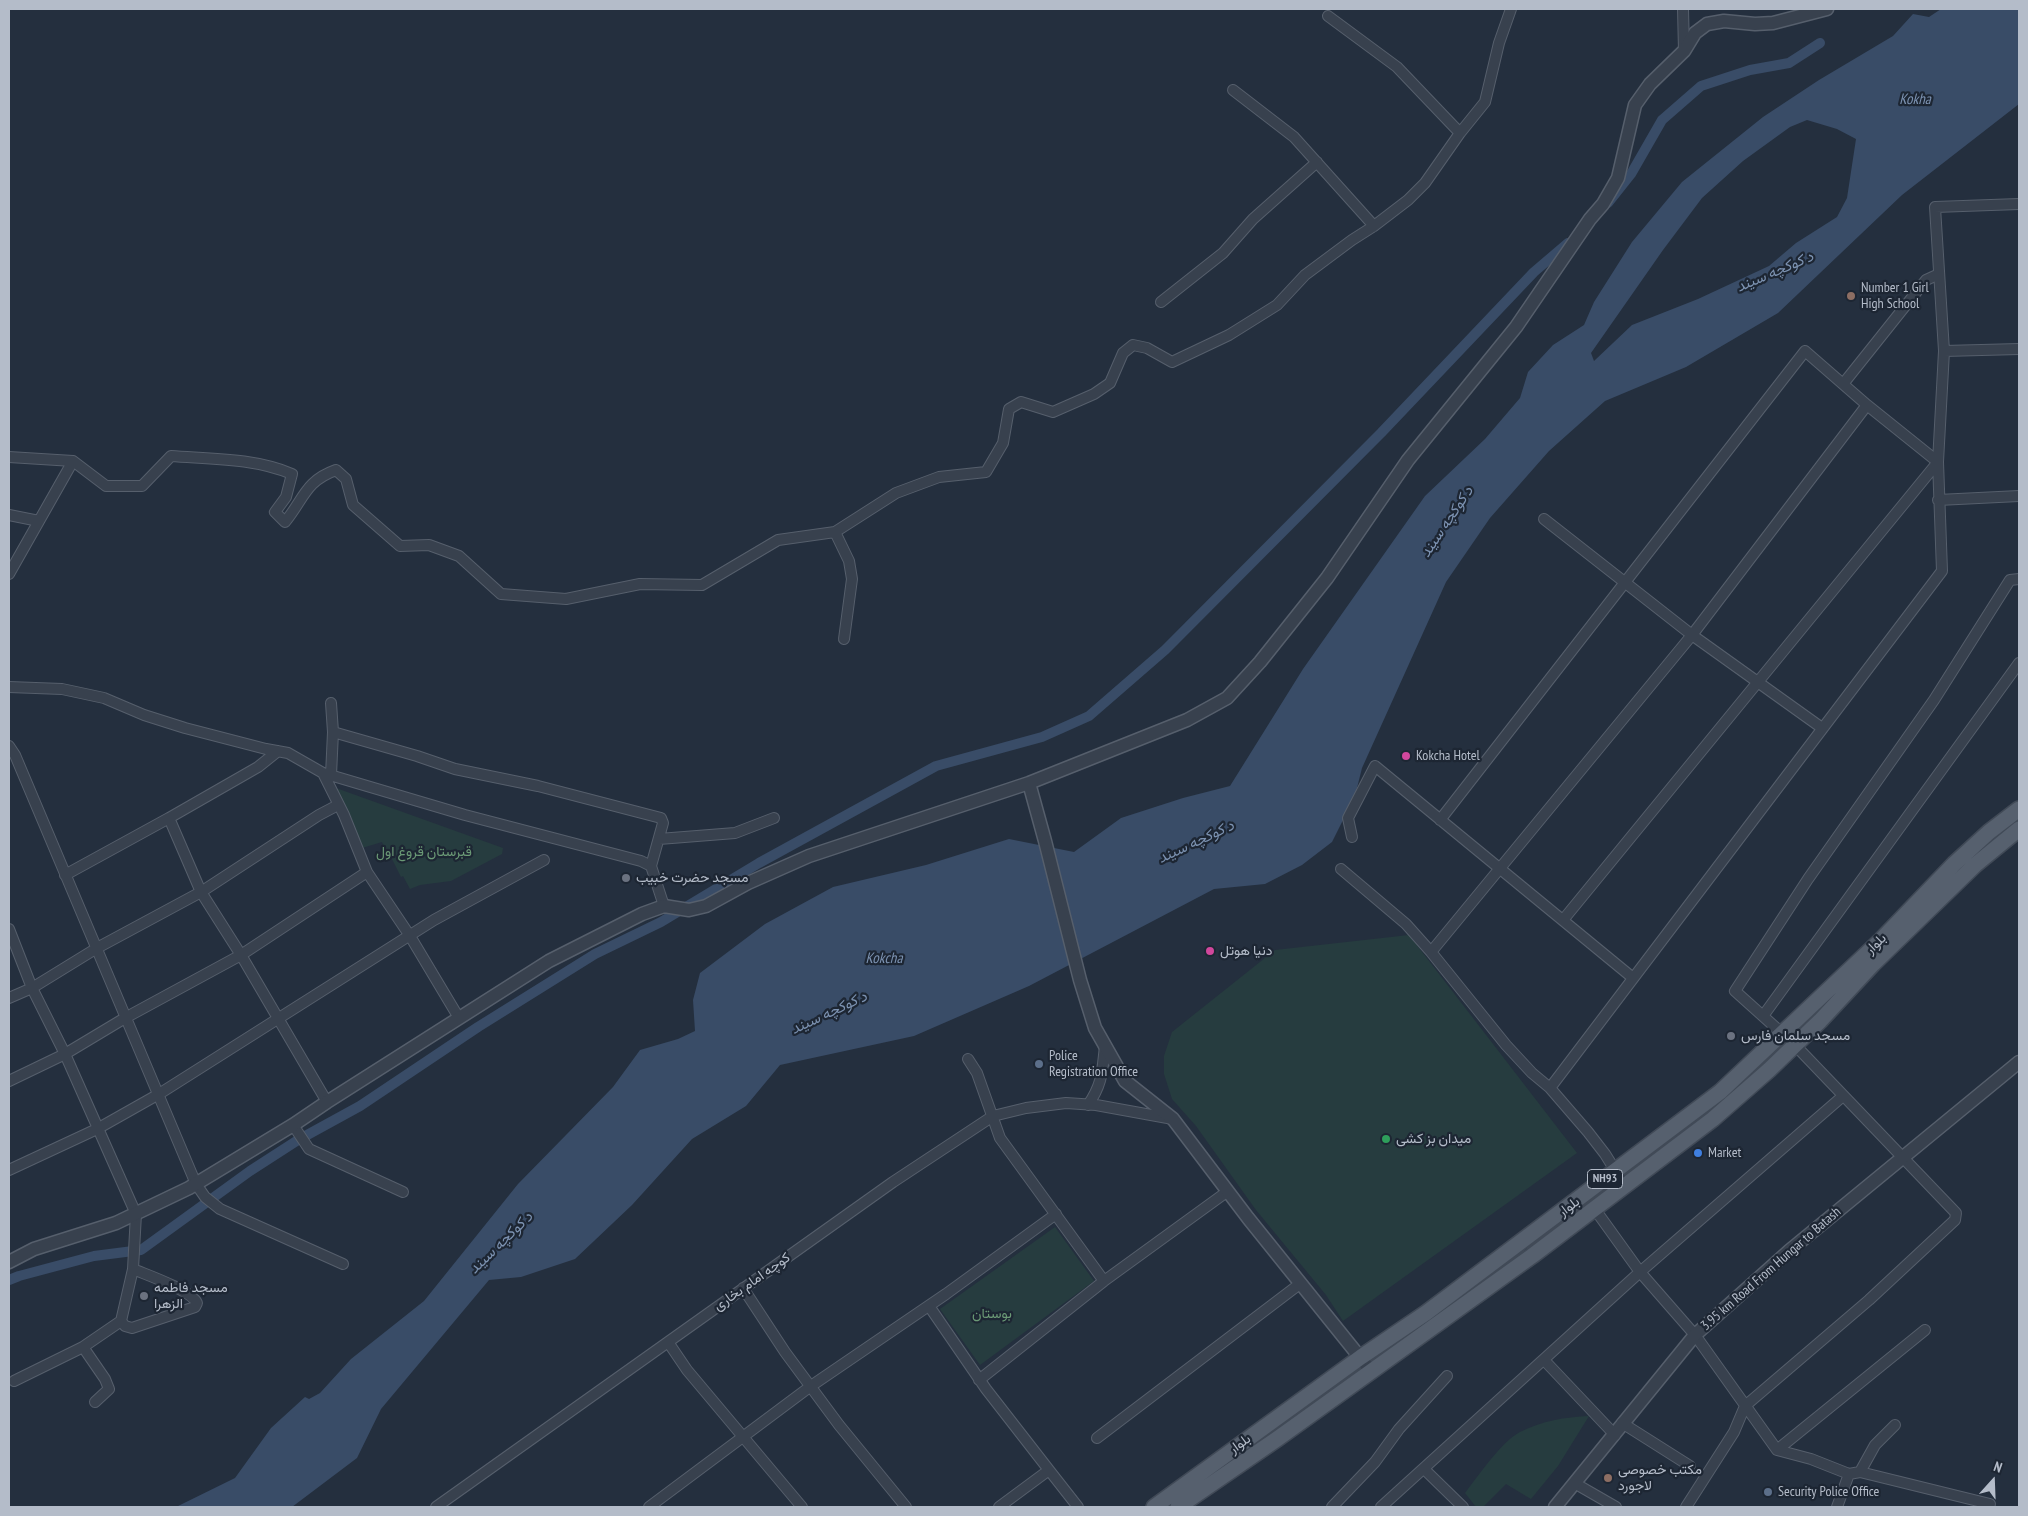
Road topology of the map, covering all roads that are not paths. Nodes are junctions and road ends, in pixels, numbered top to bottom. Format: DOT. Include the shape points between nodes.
graph roads {
  1 [pos="1511,9"];
  2 [pos="1683,9"];
  3 [pos="1827,9"];
  4 [pos="1328,16"];
  5 [pos="1684,51"];
  6 [pos="1233,90"];
  7 [pos="1460,133"];
  8 [pos="1317,162"];
  9 [pos="2019,204"];
  10 [pos="1374,226"];
  11 [pos="1939,274"];
  12 [pos="1161,302"];
  13 [pos="2019,349"];
  14 [pos="1944,351"];
  15 [pos="1843,384"];
  16 [pos="1867,405"];
  17 [pos="9,457"];
  18 [pos="72,461"];
  19 [pos="1938,462"];
  20 [pos="2019,496"];
  21 [pos="1938,500"];
  22 [pos="9,514"];
  23 [pos="1544,519"];
  24 [pos="38,521"];
  25 [pos="835,532"];
  26 [pos="9,574"];
  27 [pos="2019,579"];
  28 [pos="1626,582"];
  29 [pos="1692,635"];
  30 [pos="844,639"];
  31 [pos="2019,663"];
  32 [pos="1758,683"];
  33 [pos="9,687"];
  34 [pos="331,703"];
  35 [pos="1822,728"];
  36 [pos="333,732"];
  37 [pos="9,746"];
  38 [pos="278,751"];
  39 [pos="12,759"];
  40 [pos="327,774"];
  41 [pos="1029,784"];
  42 [pos="338,805"];
  43 [pos="2019,809"];
  44 [pos="169,818"];
  45 [pos="774,818"];
  46 [pos="1440,820"];
  47 [pos="2019,829"];
  48 [pos="1352,837"];
  49 [pos="659,839"];
  50 [pos="544,860"];
  51 [pos="651,866"];
  52 [pos="1498,868"];
  53 [pos="1341,869"];
  54 [pos="367,872"];
  55 [pos="65,875"];
  56 [pos="201,892"];
  57 [pos="664,906"];
  58 [pos="1563,920"];
  59 [pos="9,929"];
  60 [pos="410,936"];
  61 [pos="97,948"];
  62 [pos="1431,952"];
  63 [pos="241,955"];
  64 [pos="1633,978"];
  65 [pos="32,988"];
  66 [pos="9,998"];
  67 [pos="1763,1016"];
  68 [pos="125,1018"];
  69 [pos="277,1018"];
  70 [pos="459,1018"];
  71 [pos="1783,1033"];
  72 [pos="1794,1044"];
  73 [pos="1105,1046"];
  74 [pos="65,1054"];
  75 [pos="968,1059"];
  76 [pos="2019,1062"];
  77 [pos="9,1081"];
  78 [pos="1550,1088"];
  79 [pos="159,1094"];
  80 [pos="1843,1096"];
  81 [pos="327,1102"];
  82 [pos="1088,1104"];
  83 [pos="992,1116"];
  84 [pos="1173,1120"];
  85 [pos="97,1129"];
  86 [pos="296,1130"];
  87 [pos="1904,1158"];
  88 [pos="9,1170"];
  89 [pos="1615,1172"];
  90 [pos="196,1184"];
  91 [pos="1625,1186"];
  92 [pos="1228,1191"];
  93 [pos="403,1192"];
  94 [pos="1594,1208"];
  95 [pos="136,1214"];
  96 [pos="1056,1214"];
  97 [pos="9,1262"];
  98 [pos="344,1264"];
  99 [pos="133,1268"];
  100 [pos="1640,1272"];
  101 [pos="1104,1281"];
  102 [pos="1301,1283"];
  103 [pos="743,1288"];
  104 [pos="928,1306"];
  105 [pos="121,1321"];
  106 [pos="1925,1330"];
  107 [pos="1695,1335"];
  108 [pos="668,1342"];
  109 [pos="83,1347"];
  110 [pos="1361,1357"];
  111 [pos="1544,1360"];
  112 [pos="1371,1371"];
  113 [pos="1447,1376"];
  114 [pos="979,1380"];
  115 [pos="14,1381"];
  116 [pos="811,1386"];
  117 [pos="95,1402"];
  118 [pos="1745,1406"];
  119 [pos="1622,1423"];
  120 [pos="1895,1424"];
  121 [pos="1615,1435"];
  122 [pos="743,1437"];
  123 [pos="1097,1438"];
  124 [pos="1776,1450"];
  125 [pos="1690,1466"];
  126 [pos="1424,1469"];
  127 [pos="1049,1470"];
  128 [pos="1855,1473"];
  129 [pos="1576,1484"];
  130 [pos="1990,1504"];
  131 [pos="436,1507"];
  132 [pos="649,1507"];
  133 [pos="802,1507"];
  134 [pos="906,1507"];
  135 [pos="999,1507"];
  136 [pos="1078,1507"];
  137 [pos="1154,1507"];
  138 [pos="1178,1507"];
  139 [pos="1332,1507"];
  140 [pos="1381,1507"];
  141 [pos="1463,1507"];
  142 [pos="1555,1507"];
  143 [pos="1616,1507"];
  144 [pos="1686,1507"];
  145 [pos="1837,1507"];
  1 -- 7 [label="street" via="1485,102"];
  2 -- 5 [label="street"];
  3 -- 5 [label="street" via="1773,22 1707,24 1695,33"];
  4 -- 7 [label="street" via="1397,67"];
  5 -- 41 [label="street" via="1650,84 1635,105 1618,178 1603,204 1516,327 1408,460 1327,578 1260,662 1227,698 1187,720"];
  6 -- 8 [label="street" via="1294,137"];
  7 -- 10 [label="street" via="1425,183"];
  8 -- 10 [label="street"];
  8 -- 12 [label="street" via="1253,219 1223,253"];
  9 -- 11 [label="street" via="1935,207"];
  10 -- 25 [label="street" via="1305,275 1277,305 1229,335 1172,362 1148,348 1133,345 1122,353 1110,383 1094,394 1053,412 1021,402 1010,410 1003,443 986,472 939,477 896,493"];
  11 -- 14 [label="street"];
  11 -- 15 [label="street" via="1926,280"];
  13 -- 14 [label="street"];
  14 -- 19 [label="street"];
  15 -- 16 [label="street"];
  15 -- 28 [label="street" via="1806,352"];
  16 -- 19 [label="street"];
  16 -- 29 [label="street"];
  17 -- 18 [label="street"];
  18 -- 24 [label="street"];
  18 -- 25 [label="street" via="106,486 142,486 171,456 241,461 279,469 292,474 286,497 275,512 285,522 306,490 322,475 336,470 346,478 353,505 400,546 429,545 459,556 501,594 566,599 640,584 702,585 778,540"];
  19 -- 21 [label="street"];
  19 -- 32 [label="street"];
  20 -- 21 [label="street"];
  21 -- 35 [label="street" via="1942,571"];
  22 -- 24 [label="street"];
  23 -- 28 [label="street"];
  24 -- 26 [label="street"];
  25 -- 30 [label="street" via="852,579"];
  27 -- 67 [label="street" via="2010,580 1934,700 1735,991"];
  28 -- 29 [label="street"];
  28 -- 46 [label="street"];
  29 -- 32 [label="street"];
  29 -- 52 [label="street"];
  31 -- 67 [label="street"];
  32 -- 35 [label="street"];
  32 -- 58 [label="street"];
  33 -- 38 [label="street" via="62,689 104,698 185,728"];
  34 -- 36 [label="street"];
  35 -- 64 [label="street"];
  36 -- 40 [label="street"];
  36 -- 49 [label="street" via="455,769 656,816 663,823"];
  37 -- 39 [label="street"];
  38 -- 40 [label="street" via="288,752"];
  38 -- 44 [label="street" via="258,767"];
  39 -- 55 [label="street"];
  40 -- 42 [label="street"];
  40 -- 51 [label="street"];
  41 -- 57 [label="street" via="809,856 706,906 689,910"];
  41 -- 73 [label="street" via="1080,980 1095,1028"];
  42 -- 54 [label="street"];
  42 -- 56 [label="street"];
  43 -- 71 [label="main road, بلوار / NH93" via="1954,864 1881,940"];
  44 -- 55 [label="street"];
  44 -- 56 [label="street"];
  45 -- 49 [label="street" via="735,833"];
  46 -- 48 [label="street" via="1375,766 1348,818"];
  46 -- 52 [label="street"];
  47 -- 72 [label="main road, بلوار / NH93" via="1955,884"];
  49 -- 51 [label="street"];
  50 -- 60 [label="street"];
  51 -- 57 [label="street"];
  52 -- 58 [label="street"];
  52 -- 62 [label="street"];
  53 -- 62 [label="street" via="1406,924"];
  54 -- 60 [label="street"];
  54 -- 63 [label="street"];
  55 -- 61 [label="street"];
  56 -- 61 [label="street"];
  56 -- 63 [label="street"];
  57 -- 70 [label="street" via="549,961"];
  58 -- 64 [label="street"];
  59 -- 65 [label="street"];
  60 -- 69 [label="street"];
  60 -- 70 [label="street"];
  61 -- 65 [label="street"];
  61 -- 68 [label="street"];
  62 -- 78 [label="street" via="1506,1046"];
  63 -- 68 [label="street"];
  63 -- 69 [label="street"];
  64 -- 78 [label="street"];
  65 -- 66 [label="street"];
  65 -- 74 [label="street"];
  67 -- 71 [label="street"];
  68 -- 74 [label="street"];
  68 -- 79 [label="street"];
  69 -- 79 [label="street"];
  69 -- 81 [label="street"];
  70 -- 81 [label="street"];
  71 -- 72 [label="street"];
  71 -- 89 [label="main road, بلوار / NH93" via="1720,1092"];
  72 -- 80 [label="street"];
  72 -- 91 [label="main road, بلوار / NH93" via="1713,1119"];
  73 -- 82 [label="street" via="1102,1078"];
  73 -- 84 [label="street" via="1125,1081"];
  74 -- 77 [label="street"];
  74 -- 85 [label="street"];
  75 -- 83 [label="street"];
  76 -- 87 [label="street, 3.95 km Road From Hungar to Batash"];
  78 -- 89 [label="street" via="1605,1154"];
  79 -- 85 [label="street"];
  79 -- 90 [label="street"];
  80 -- 87 [label="street"];
  80 -- 100 [label="street"];
  81 -- 86 [label="street"];
  82 -- 83 [label="street, کوچه امام بخاری" via="1066,1103"];
  82 -- 84 [label="street, کوچه امام بخاری"];
  83 -- 96 [label="street" via="1000,1138"];
  83 -- 103 [label="street, کوچه امام بخاری"];
  84 -- 92 [label="street"];
  85 -- 88 [label="street"];
  85 -- 95 [label="street"];
  86 -- 90 [label="street"];
  86 -- 93 [label="street" via="309,1149"];
  87 -- 107 [label="street, 3.95 km Road From Hungar to Batash" via="1789,1251"];
  87 -- 118 [label="street" via="1956,1213 1955,1220 1869,1300"];
  89 -- 91 [label="street"];
  89 -- 110 [label="main road, بلوار / NH93" via="1426,1313"];
  90 -- 95 [label="street"];
  90 -- 98 [label="street" via="220,1209"];
  91 -- 94 [label="main road, بلوار / NH93"];
  92 -- 101 [label="street"];
  92 -- 102 [label="street"];
  94 -- 100 [label="street"];
  94 -- 112 [label="main road, بلوار / NH93"];
  95 -- 97 [label="street" via="34,1249"];
  95 -- 99 [label="street"];
  96 -- 101 [label="street"];
  96 -- 104 [label="street"];
  99 -- 105 [label="street"];
  99 -- 105 [label="street" via="182,1290 197,1303 195,1307 132,1328"];
  100 -- 107 [label="street"];
  100 -- 111 [label="street"];
  101 -- 114 [label="street"];
  102 -- 110 [label="street"];
  102 -- 123 [label="street"];
  103 -- 108 [label="street, کوچه امام بخاری"];
  103 -- 116 [label="street"];
  104 -- 114 [label="street"];
  104 -- 116 [label="street"];
  105 -- 109 [label="street"];
  106 -- 124 [label="street"];
  107 -- 118 [label="street"];
  107 -- 119 [label="street, 3.95 km Road From Hungar to Batash"];
  108 -- 122 [label="street"];
  108 -- 131 [label="street, کوچه امام بخاری"];
  109 -- 115 [label="street"];
  109 -- 117 [label="street" via="109,1389"];
  110 -- 112 [label="street"];
  110 -- 137 [label="main road, بلوار / NH93"];
  111 -- 121 [label="street"];
  111 -- 126 [label="street"];
  112 -- 138 [label="main road, بلوار / NH93"];
  113 -- 139 [label="street" via="1399,1429 1376,1462"];
  114 -- 127 [label="street"];
  116 -- 122 [label="street"];
  116 -- 134 [label="street"];
  118 -- 124 [label="street"];
  118 -- 144 [label="street" via="1734,1432"];
  119 -- 121 [label="street, 3.95 km Road From Hungar to Batash"];
  119 -- 125 [label="street"];
  120 -- 128 [label="street"];
  121 -- 129 [label="street, 3.95 km Road From Hungar to Batash"];
  122 -- 132 [label="street"];
  122 -- 133 [label="street"];
  124 -- 128 [label="street"];
  126 -- 140 [label="street"];
  126 -- 141 [label="street"];
  127 -- 135 [label="street"];
  127 -- 136 [label="street"];
  128 -- 130 [label="street"];
  128 -- 145 [label="street"];
  129 -- 142 [label="street, 3.95 km Road From Hungar to Batash"];
  129 -- 143 [label="street"];
}
